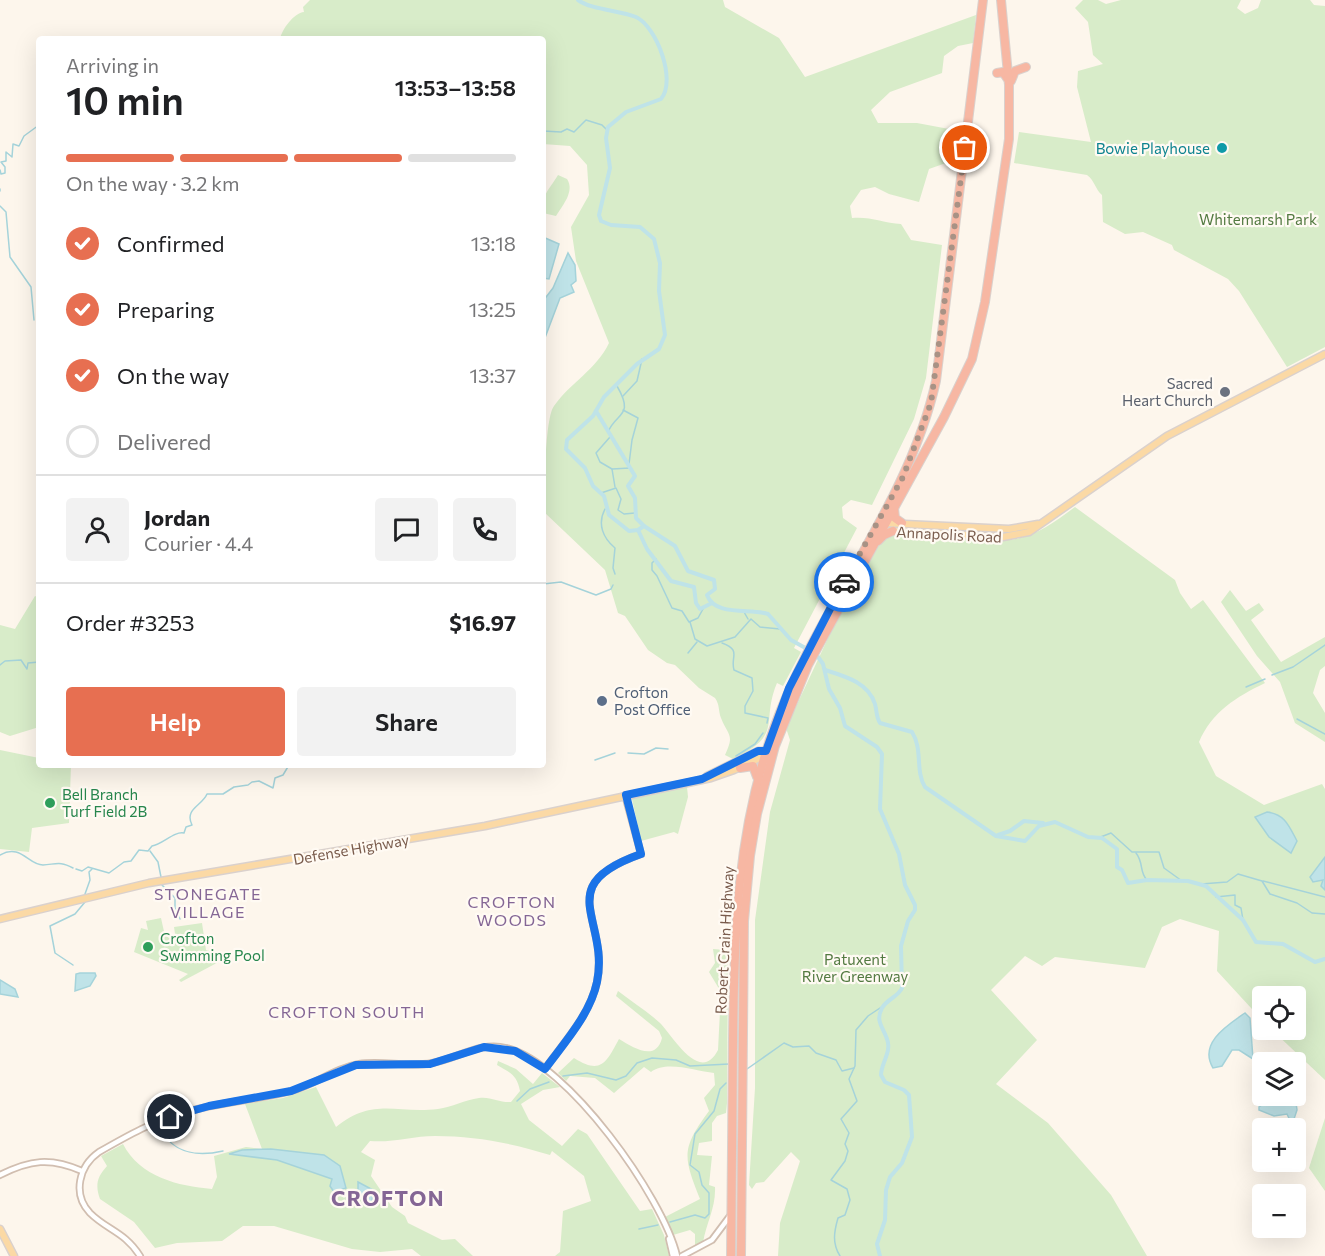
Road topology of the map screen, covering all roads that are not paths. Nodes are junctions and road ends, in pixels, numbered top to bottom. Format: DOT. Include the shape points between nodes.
graph roads {
  1 [pos="983,0"];
  2 [pos="1001,0"];
  3 [pos="1007,60"];
  4 [pos="997,73"];
  5 [pos="1009,91"];
  6 [pos="1325,354"];
  7 [pos="894,506"];
  8 [pos="1060,513"];
  9 [pos="903,523"];
  10 [pos="882,524"];
  11 [pos="893,531"];
  12 [pos="859,570"];
  13 [pos="817,640"];
  14 [pos="805,664"];
  15 [pos="768,755"];
  16 [pos="740,768"];
  17 [pos="702,779"];
  18 [pos="758,779"];
  19 [pos="626,795"];
  20 [pos="0,919"];
  21 [pos="545,1069"];
  22 [pos="733,1098"];
  23 [pos="742,1120"];
  24 [pos="82,1171"];
  25 [pos="0,1175"];
  26 [pos="731,1214"];
  27 [pos="0,1229"];
  28 [pos="14,1256"];
  29 [pos="140,1256"];
  30 [pos="675,1256"];
  31 [pos="682,1256"];
  32 [pos="731,1256"];
  33 [pos="741,1256"];
  1 -- 10 [label="highway" via="936,381 925,424"];
  2 -- 3 [label="highway"];
  3 -- 5 [label="highway"];
  3 -- 5 [label="highway" via="1012,68 1026,67 1013,72"];
  4 -- 5 [label="highway" via="1005,74"];
  5 -- 7 [label="highway" via="1009,139 1011,146 1017,148 1006,159 986,302 972,359"];
  6 -- 8 [label="main road, Annapolis Road" via="1167,436"];
  7 -- 9 [label="highway" via="894,517"];
  7 -- 10 [label="highway"];
  8 -- 9 [label="main road, Annapolis Road" via="1020,529"];
  8 -- 11 [label="main road, Annapolis Road" via="1038,528 1012,537"];
  9 -- 10 [label="main road, Annapolis Road"];
  10 -- 11 [label="main road, Annapolis Road"];
  10 -- 12 [label="highway"];
  10 -- 13 [label="highway"];
  11 -- 12 [label="highway" via="881,537"];
  12 -- 13 [label="highway"];
  13 -- 14 [label="highway, Robert Crain Highway"];
  14 -- 15 [label="highway, Robert Crain Highway"];
  14 -- 15 [label="highway, Robert Crain Highway" via="775,746"];
  15 -- 16 [label="main road, Defense Highway"];
  15 -- 17 [label="main road, Defense Highway" via="758,751"];
  15 -- 18 [label="highway, Robert Crain Highway"];
  15 -- 23 [label="highway, Robert Crain Highway" via="746,894"];
  16 -- 17 [label="main road, Defense Highway"];
  16 -- 18 [label="highway" via="755,767"];
  17 -- 19 [label="main road, Defense Highway"];
  18 -- 22 [label="highway, Robert Crain Highway" via="746,826 736,905"];
  19 -- 20 [label="main road, Defense Highway" via="485,826 126,888"];
  19 -- 21 [label="street" via="641,854 608,868 593,885 589,907 599,961 595,990 586,1011"];
  21 -- 24 [label="street" via="515,1051 494,1046 430,1064 356,1065 291,1091 170,1117 99,1152"];
  21 -- 30 [label="street" via="613,1140 639,1178"];
  22 -- 23 [label="highway" via="739,1099"];
  22 -- 26 [label="highway, Robert Crain Highway"];
  23 -- 33 [label="highway, Robert Crain Highway"];
  24 -- 25 [label="street" via="42,1160"];
  24 -- 29 [label="street" via="79,1188 85,1206 122,1235"];
  26 -- 31 [label="street" via="712,1239"];
  26 -- 32 [label="highway, Robert Crain Highway"];
  27 -- 28 [label="main road"];
}
